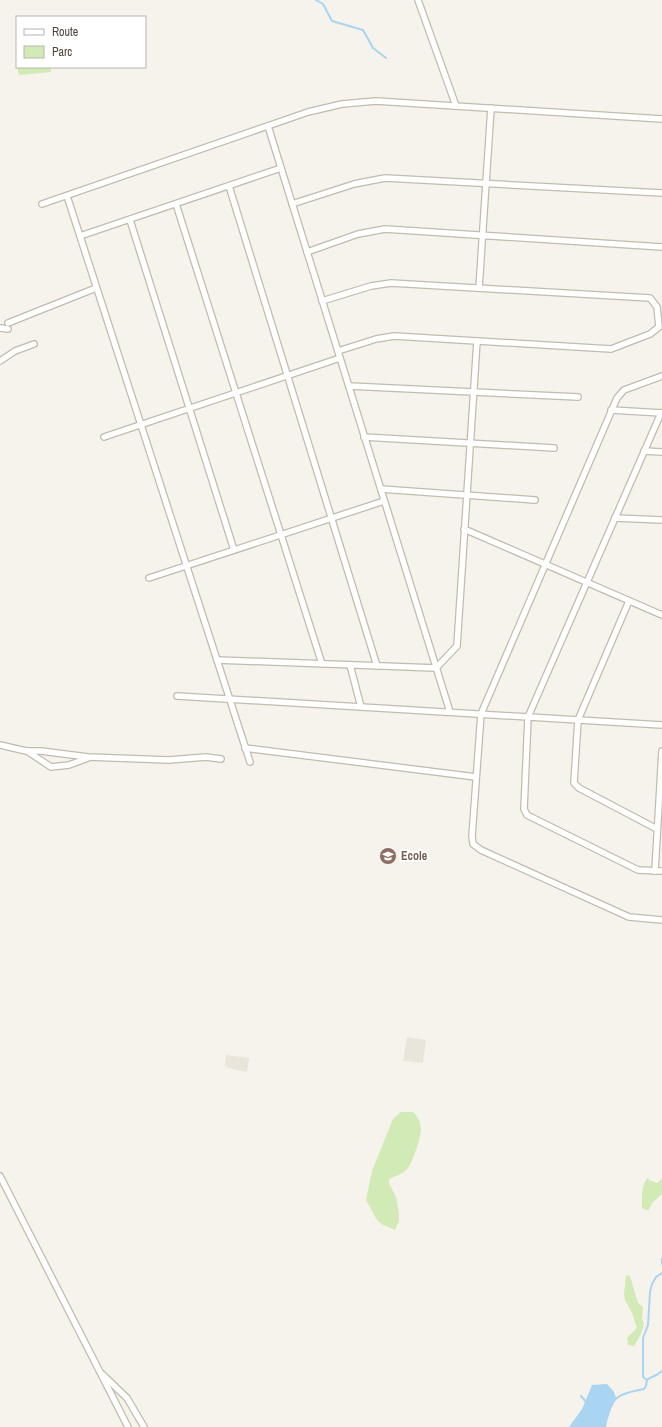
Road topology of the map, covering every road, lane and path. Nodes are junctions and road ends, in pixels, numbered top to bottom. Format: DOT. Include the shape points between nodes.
graph roads {
  1 [pos="418,0"];
  2 [pos="456,106"];
  3 [pos="490,108"];
  4 [pos="662,119"];
  5 [pos="268,126"];
  6 [pos="281,168"];
  7 [pos="486,184"];
  8 [pos="229,186"];
  9 [pos="662,193"];
  10 [pos="67,196"];
  11 [pos="42,204"];
  12 [pos="176,204"];
  13 [pos="292,204"];
  14 [pos="130,220"];
  15 [pos="80,236"];
  16 [pos="482,236"];
  17 [pos="662,247"];
  18 [pos="307,252"];
  19 [pos="96,288"];
  20 [pos="479,288"];
  21 [pos="322,301"];
  22 [pos="0,328"];
  23 [pos="477,341"];
  24 [pos="34,344"];
  25 [pos="338,351"];
  26 [pos="340,358"];
  27 [pos="0,361"];
  28 [pos="288,376"];
  29 [pos="662,376"];
  30 [pos="349,386"];
  31 [pos="473,392"];
  32 [pos="236,393"];
  33 [pos="578,397"];
  34 [pos="190,408"];
  35 [pos="611,410"];
  36 [pos="662,413"];
  37 [pos="141,424"];
  38 [pos="104,437"];
  39 [pos="364,437"];
  40 [pos="470,443"];
  41 [pos="554,448"];
  42 [pos="644,451"];
  43 [pos="662,452"];
  44 [pos="380,489"];
  45 [pos="467,495"];
  46 [pos="535,500"];
  47 [pos="384,501"];
  48 [pos="332,518"];
  49 [pos="615,518"];
  50 [pos="662,520"];
  51 [pos="464,528"];
  52 [pos="281,535"];
  53 [pos="234,550"];
  54 [pos="545,564"];
  55 [pos="186,566"];
  56 [pos="149,578"];
  57 [pos="587,582"];
  58 [pos="630,601"];
  59 [pos="662,615"];
  60 [pos="217,660"];
  61 [pos="322,664"];
  62 [pos="350,665"];
  63 [pos="377,666"];
  64 [pos="436,668"];
  65 [pos="177,696"];
  66 [pos="230,699"];
  67 [pos="361,707"];
  68 [pos="450,712"];
  69 [pos="480,714"];
  70 [pos="528,717"];
  71 [pos="578,720"];
  72 [pos="662,725"];
  73 [pos="0,745"];
  74 [pos="246,748"];
  75 [pos="26,751"];
  76 [pos="662,751"];
  77 [pos="88,758"];
  78 [pos="221,759"];
  79 [pos="250,762"];
  80 [pos="476,778"];
  81 [pos="657,829"];
  82 [pos="655,871"];
  83 [pos="662,871"];
  84 [pos="662,920"];
  85 [pos="0,1176"];
  86 [pos="99,1371"];
  87 [pos="128,1427"];
  88 [pos="144,1427"];
  1 -- 2 [label="street"];
  2 -- 3 [label="street"];
  2 -- 5 [label="street" via="376,101 342,104 308,112"];
  3 -- 4 [label="street"];
  3 -- 7 [label="street"];
  5 -- 6 [label="street"];
  5 -- 10 [label="street"];
  6 -- 8 [label="street"];
  6 -- 13 [label="street"];
  7 -- 9 [label="street"];
  7 -- 13 [label="street" via="385,178 354,184"];
  7 -- 16 [label="street"];
  8 -- 12 [label="street"];
  8 -- 28 [label="street"];
  10 -- 11 [label="street"];
  10 -- 15 [label="street"];
  12 -- 14 [label="street"];
  12 -- 32 [label="street"];
  13 -- 18 [label="street"];
  14 -- 15 [label="street"];
  14 -- 34 [label="street"];
  15 -- 19 [label="street"];
  16 -- 17 [label="street"];
  16 -- 18 [label="street" via="384,229 358,234"];
  16 -- 20 [label="street"];
  18 -- 21 [label="street"];
  19 -- 22 [label="street"];
  19 -- 37 [label="street"];
  20 -- 21 [label="street" via="391,283 371,286"];
  20 -- 23 [label="street" via="650,298 657,307 659,327 650,334 611,349"];
  21 -- 25 [label="street"];
  23 -- 25 [label="street" via="394,336"];
  23 -- 31 [label="street"];
  24 -- 27 [label="street" via="14,351"];
  25 -- 26 [label="street"];
  26 -- 28 [label="street"];
  26 -- 30 [label="street"];
  28 -- 32 [label="street"];
  28 -- 48 [label="street"];
  29 -- 35 [label="street" via="624,390"];
  30 -- 31 [label="street"];
  30 -- 39 [label="street"];
  31 -- 33 [label="street"];
  31 -- 40 [label="street"];
  32 -- 34 [label="street"];
  32 -- 52 [label="street"];
  34 -- 37 [label="street"];
  34 -- 53 [label="street"];
  35 -- 36 [label="street"];
  35 -- 54 [label="street"];
  36 -- 42 [label="street"];
  37 -- 38 [label="street"];
  37 -- 55 [label="street"];
  39 -- 40 [label="street"];
  39 -- 44 [label="street"];
  40 -- 41 [label="street"];
  40 -- 45 [label="street"];
  42 -- 43 [label="street"];
  42 -- 49 [label="street"];
  44 -- 45 [label="street"];
  44 -- 47 [label="street"];
  45 -- 46 [label="street"];
  45 -- 51 [label="street"];
  47 -- 48 [label="street"];
  47 -- 64 [label="street"];
  48 -- 52 [label="street"];
  48 -- 63 [label="street"];
  49 -- 50 [label="street"];
  49 -- 57 [label="street"];
  51 -- 54 [label="street"];
  51 -- 64 [label="street" via="456,646"];
  52 -- 53 [label="street"];
  52 -- 61 [label="street"];
  53 -- 55 [label="street"];
  54 -- 57 [label="street"];
  54 -- 69 [label="street"];
  55 -- 56 [label="street"];
  55 -- 60 [label="street"];
  57 -- 58 [label="street"];
  57 -- 70 [label="street"];
  58 -- 59 [label="street"];
  58 -- 71 [label="street"];
  60 -- 61 [label="street"];
  60 -- 66 [label="street"];
  61 -- 62 [label="street"];
  62 -- 63 [label="street"];
  62 -- 67 [label="street"];
  63 -- 64 [label="street"];
  64 -- 68 [label="street"];
  65 -- 66 [label="street"];
  66 -- 67 [label="street"];
  66 -- 74 [label="street"];
  67 -- 68 [label="street"];
  68 -- 69 [label="street"];
  69 -- 70 [label="street"];
  69 -- 80 [label="street"];
  70 -- 71 [label="street"];
  70 -- 82 [label="street" via="524,809 527,815 638,870"];
  71 -- 72 [label="street"];
  71 -- 81 [label="street" via="574,783"];
  73 -- 75 [label="street"];
  74 -- 79 [label="street"];
  74 -- 80 [label="street"];
  75 -- 77 [label="street"];
  75 -- 77 [label="street" via="51,767 69,765"];
  76 -- 81 [label="street"];
  77 -- 78 [label="street"];
  80 -- 84 [label="street" via="473,844 481,850 629,917"];
  81 -- 82 [label="street"];
  82 -- 83 [label="street"];
  85 -- 86 [label="street"];
  86 -- 87 [label="street"];
  86 -- 88 [label="street" via="127,1398"];
}
